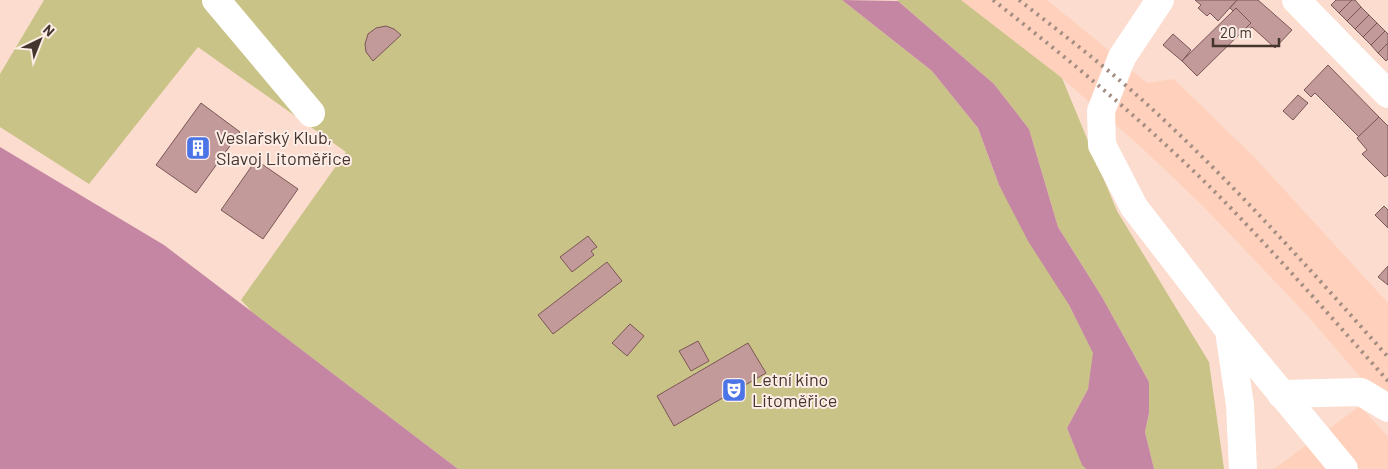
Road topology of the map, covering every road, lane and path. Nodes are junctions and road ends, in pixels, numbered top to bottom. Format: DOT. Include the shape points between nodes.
graph roads {
  1 [pos="216,0"];
  2 [pos="1160,0"];
  3 [pos="1296,0"];
  4 [pos="1388,94"];
  5 [pos="311,113"];
  6 [pos="1229,330"];
  7 [pos="1281,394"];
  8 [pos="1388,408"];
  9 [pos="1243,469"];
  10 [pos="1344,469"];
  1 -- 5 [label="street"];
  2 -- 6 [label="street" via="1122,57 1101,111 1102,145 1134,207"];
  3 -- 4 [label="street"];
  6 -- 7 [label="street"];
  6 -- 9 [label="street" via="1240,405"];
  7 -- 8 [label="street" via="1361,392"];
  7 -- 10 [label="street"];
}
